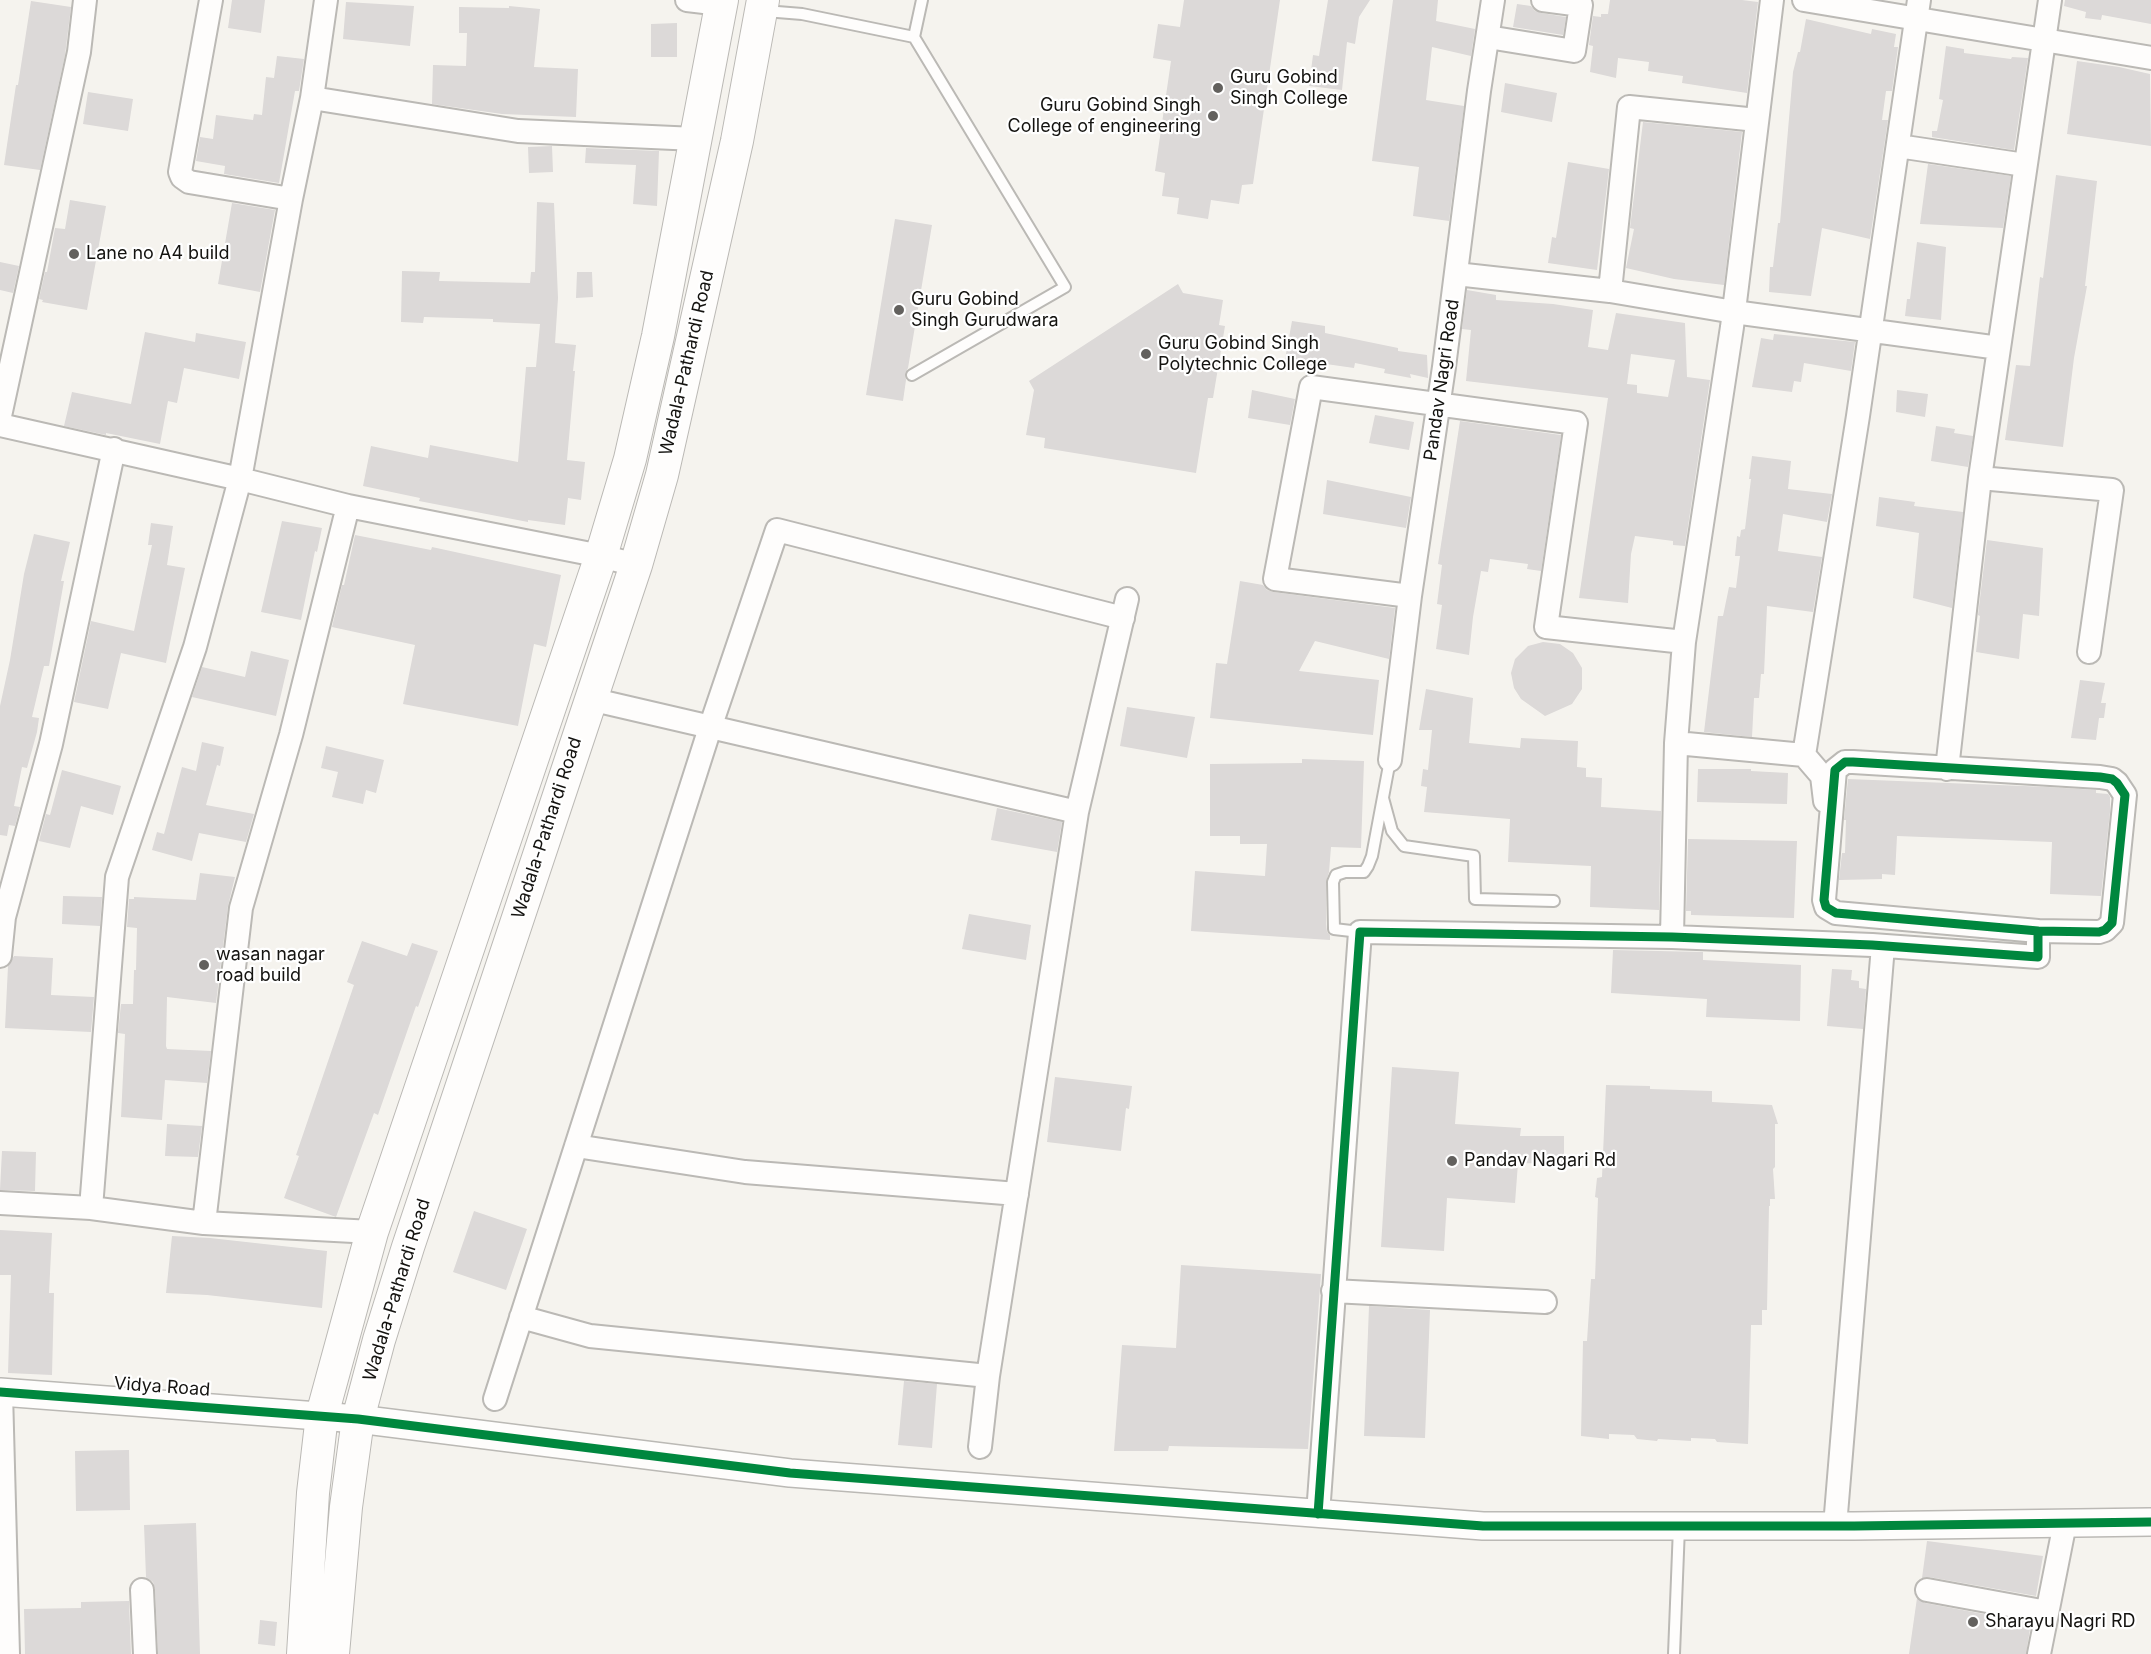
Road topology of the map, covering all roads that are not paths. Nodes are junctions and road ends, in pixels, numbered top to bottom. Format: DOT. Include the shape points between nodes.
graph roads {
  1 [pos="85,0"];
  2 [pos="211,0"];
  3 [pos="326,0"];
  4 [pos="687,0"];
  5 [pos="922,0"];
  6 [pos="1493,0"];
  7 [pos="1543,0"];
  8 [pos="1772,0"];
  9 [pos="1804,0"];
  10 [pos="2050,0"];
  11 [pos="722,2"];
  12 [pos="762,5"];
  13 [pos="1918,9"];
  14 [pos="914,37"];
  15 [pos="1488,37"];
  16 [pos="2043,40"];
  17 [pos="2151,58"];
  18 [pos="312,98"];
  19 [pos="1757,120"];
  20 [pos="696,139"];
  21 [pos="1898,146"];
  22 [pos="2025,165"];
  23 [pos="291,198"];
  24 [pos="1456,274"];
  25 [pos="1610,291"];
  26 [pos="1734,312"];
  27 [pos="1870,331"];
  28 [pos="1999,348"];
  29 [pos="912,375"];
  30 [pos="1439,406"];
  31 [pos="0,416"];
  32 [pos="0,425"];
  33 [pos="114,450"];
  34 [pos="240,478"];
  35 [pos="1980,478"];
  36 [pos="348,506"];
  37 [pos="601,555"];
  38 [pos="636,565"];
  39 [pos="1410,596"];
  40 [pos="1684,642"];
  41 [pos="2089,652"];
  42 [pos="590,699"];
  43 [pos="710,728"];
  44 [pos="1676,743"];
  45 [pos="1804,755"];
  46 [pos="1389,760"];
  47 [pos="1947,769"];
  48 [pos="1383,798"];
  49 [pos="1077,812"];
  50 [pos="1818,858"];
  51 [pos="1554,901"];
  52 [pos="2038,931"];
  53 [pos="1360,932"];
  54 [pos="1672,937"];
  55 [pos="1883,946"];
  56 [pos="0,956"];
  57 [pos="576,1146"];
  58 [pos="1017,1194"];
  59 [pos="0,1203"];
  60 [pos="91,1208"];
  61 [pos="204,1223"];
  62 [pos="372,1232"];
  63 [pos="1333,1291"];
  64 [pos="1545,1302"];
  65 [pos="521,1317"];
  66 [pos="988,1376"];
  67 [pos="0,1392"];
  68 [pos="495,1399"];
  69 [pos="322,1415"];
  70 [pos="358,1419"];
  71 [pos="980,1447"];
  72 [pos="1318,1514"];
  73 [pos="2151,1522"];
  74 [pos="2065,1523"];
  75 [pos="1679,1526"];
  76 [pos="1835,1526"];
  77 [pos="142,1590"];
  78 [pos="1927,1590"];
  79 [pos="2047,1612"];
  80 [pos="8,1654"];
  81 [pos="145,1654"];
  82 [pos="303,1654"];
  83 [pos="333,1654"];
  84 [pos="1674,1654"];
  85 [pos="2039,1654"];
  1 -- 31 [label="street" via="79,52"];
  2 -- 23 [label="street" via="182,177 189,182"];
  3 -- 18 [label="street"];
  4 -- 11 [label="street"];
  5 -- 14 [label="lane"];
  6 -- 15 [label="street, Pandav Nagri Road"];
  7 -- 15 [label="street" via="1581,5 1574,51"];
  8 -- 19 [label="street"];
  9 -- 13 [label="street"];
  10 -- 16 [label="street"];
  11 -- 20 [label="main road, Wadala-Pathardi Road"];
  12 -- 14 [label="lane"];
  12 -- 38 [label="main road, Wadala-Pathardi Road" via="737,141 678,406"];
  13 -- 16 [label="street"];
  13 -- 21 [label="street"];
  14 -- 29 [label="lane" via="1065,287"];
  15 -- 24 [label="street, Pandav Nagri Road"];
  16 -- 17 [label="street"];
  16 -- 22 [label="street"];
  18 -- 20 [label="street" via="518,131"];
  18 -- 23 [label="street"];
  19 -- 25 [label="street" via="1629,107"];
  19 -- 26 [label="street"];
  20 -- 37 [label="main road, Wadala-Pathardi Road" via="630,459"];
  21 -- 22 [label="street"];
  21 -- 27 [label="street"];
  22 -- 28 [label="street"];
  23 -- 34 [label="street"];
  24 -- 25 [label="street"];
  24 -- 30 [label="street, Pandav Nagri Road"];
  25 -- 26 [label="street"];
  26 -- 27 [label="street"];
  26 -- 40 [label="street"];
  27 -- 28 [label="street"];
  27 -- 45 [label="street"];
  28 -- 35 [label="street"];
  30 -- 39 [label="street, Pandav Nagri Road"];
  30 -- 39 [label="street" via="1311,387 1275,579"];
  30 -- 40 [label="street" via="1576,423 1546,627"];
  32 -- 33 [label="street"];
  33 -- 34 [label="street"];
  33 -- 56 [label="street" via="51,744 4,917"];
  34 -- 36 [label="street"];
  34 -- 60 [label="street" via="195,647 117,877"];
  35 -- 41 [label="street" via="2112,490"];
  35 -- 47 [label="street"];
  36 -- 37 [label="street"];
  36 -- 61 [label="street" via="291,735 241,908"];
  37 -- 38 [label="street"];
  37 -- 62 [label="main road, Wadala-Pathardi Road"];
  38 -- 42 [label="main road, Wadala-Pathardi Road"];
  39 -- 46 [label="street, Pandav Nagri Road"];
  40 -- 44 [label="street"];
  42 -- 43 [label="street"];
  42 -- 70 [label="main road, Wadala-Pathardi Road" via="405,1258"];
  43 -- 49 [label="street"];
  43 -- 49 [label="street" via="777,530 1125,608"];
  43 -- 57 [label="street"];
  44 -- 45 [label="street"];
  44 -- 54 [label="street"];
  45 -- 50 [label="street" via="1822,776 1825,803"];
  46 -- 48 [label="lane"];
  47 -- 52 [label="street" via="2100,777 2112,779 2125,795 2112,923 2099,932"];
  47 -- 52 [label="street" via="1845,762 1835,770 1826,907 1836,914"];
  48 -- 51 [label="lane" via="1392,831 1404,846 1474,856 1475,899"];
  48 -- 53 [label="lane" via="1368,866 1364,872 1336,875 1333,882 1334,929"];
  49 -- 58 [label="street"];
  52 -- 55 [label="street" via="2038,957"];
  53 -- 54 [label="street"];
  53 -- 63 [label="street"];
  54 -- 55 [label="street"];
  55 -- 76 [label="street"];
  57 -- 58 [label="street" via="745,1172"];
  57 -- 65 [label="street"];
  58 -- 66 [label="street"];
  59 -- 60 [label="street"];
  60 -- 61 [label="street"];
  61 -- 62 [label="street"];
  62 -- 69 [label="main road, Wadala-Pathardi Road"];
  63 -- 64 [label="street"];
  63 -- 72 [label="street"];
  65 -- 66 [label="street" via="590,1336"];
  65 -- 68 [label="street"];
  66 -- 71 [label="street"];
  67 -- 69 [label="street, Vidya Road"];
  67 -- 80 [label="street"];
  69 -- 70 [label="street, Vidya Road"];
  69 -- 82 [label="main road, Wadala-Pathardi Road"];
  70 -- 72 [label="street, Vidya Road" via="790,1473"];
  70 -- 83 [label="main road, Wadala-Pathardi Road"];
  72 -- 75 [label="street, Vidya Road" via="1483,1526"];
  73 -- 74 [label="street, Vidya Road"];
  74 -- 76 [label="street, Vidya Road"];
  74 -- 79 [label="street"];
  75 -- 76 [label="street, Vidya Road"];
  75 -- 84 [label="lane"];
  77 -- 81 [label="street"];
  78 -- 79 [label="street"];
  79 -- 85 [label="street"];
}
